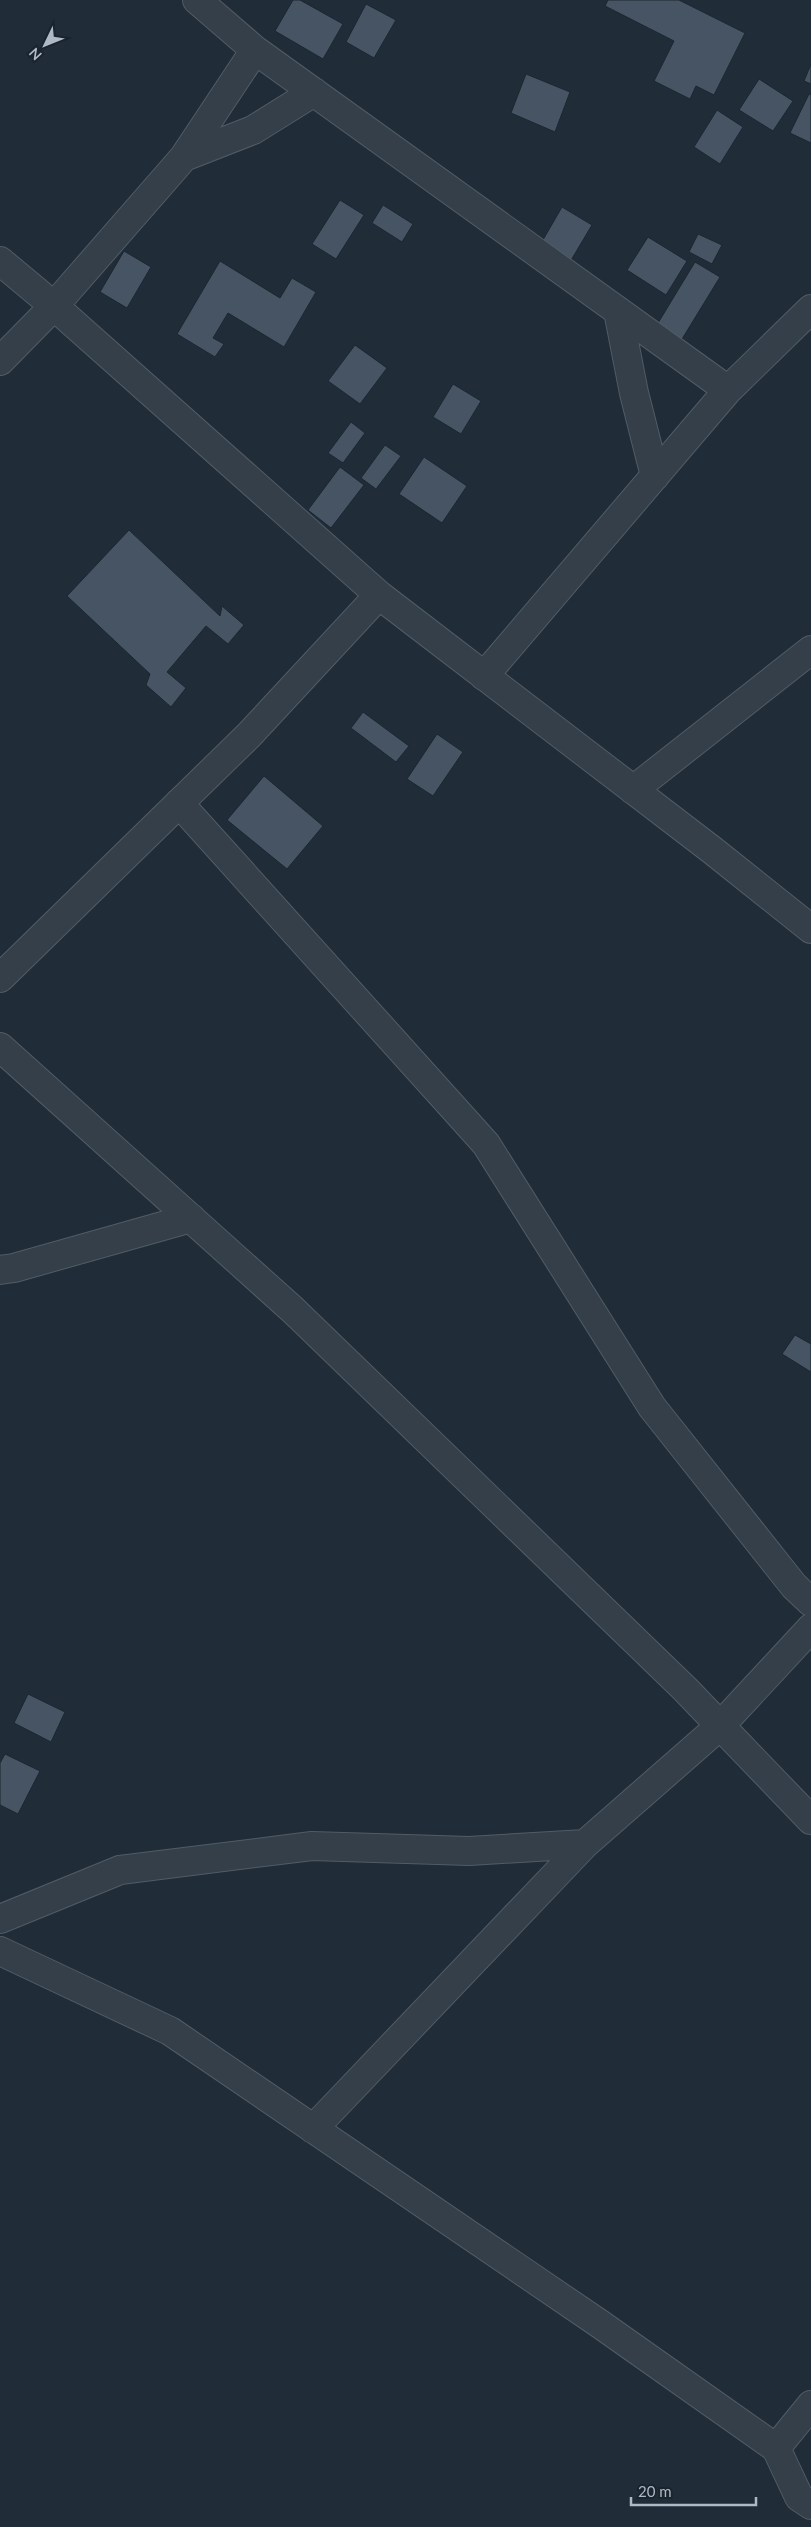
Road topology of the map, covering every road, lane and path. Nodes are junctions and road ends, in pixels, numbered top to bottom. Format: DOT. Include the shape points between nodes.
graph roads {
  1 [pos="197,0"];
  2 [pos="255,50"];
  3 [pos="314,92"];
  4 [pos="184,157"];
  5 [pos="0,261"];
  6 [pos="54,306"];
  7 [pos="811,309"];
  8 [pos="618,311"];
  9 [pos="0,361"];
  10 [pos="728,390"];
  11 [pos="655,476"];
  12 [pos="378,595"];
  13 [pos="811,650"];
  14 [pos="484,676"];
  15 [pos="633,790"];
  16 [pos="179,804"];
  17 [pos="811,929"];
  18 [pos="0,978"];
  19 [pos="0,1047"];
  20 [pos="191,1218"];
  21 [pos="0,1270"];
  22 [pos="811,1602"];
  23 [pos="811,1628"];
  24 [pos="720,1725"];
  25 [pos="811,1820"];
  26 [pos="586,1844"];
  27 [pos="0,1919"];
  28 [pos="0,1951"];
  29 [pos="313,2129"];
  30 [pos="811,2405"];
  31 [pos="776,2448"];
  32 [pos="811,2505"];
  1 -- 2 [label="street"];
  2 -- 3 [label="street"];
  2 -- 4 [label="street"];
  3 -- 4 [label="street" via="252,130"];
  3 -- 8 [label="street"];
  4 -- 6 [label="street"];
  5 -- 6 [label="street"];
  6 -- 9 [label="street"];
  6 -- 12 [label="street"];
  7 -- 10 [label="street"];
  8 -- 10 [label="street"];
  8 -- 11 [label="street"];
  10 -- 11 [label="street"];
  11 -- 14 [label="street"];
  12 -- 14 [label="street"];
  12 -- 16 [label="street" via="249,735"];
  13 -- 15 [label="street"];
  14 -- 15 [label="street"];
  15 -- 17 [label="street"];
  16 -- 18 [label="street"];
  16 -- 22 [label="street" via="486,1144 652,1407 794,1586"];
  19 -- 20 [label="street"];
  20 -- 21 [label="street"];
  20 -- 24 [label="street" via="293,1310"];
  23 -- 24 [label="street"];
  24 -- 25 [label="street"];
  24 -- 26 [label="street"];
  26 -- 27 [label="street" via="469,1851 312,1846 120,1870"];
  26 -- 29 [label="street"];
  28 -- 29 [label="street" via="170,2031"];
  29 -- 31 [label="street"];
  30 -- 31 [label="street"];
  31 -- 32 [label="street" via="799,2497"];
}
